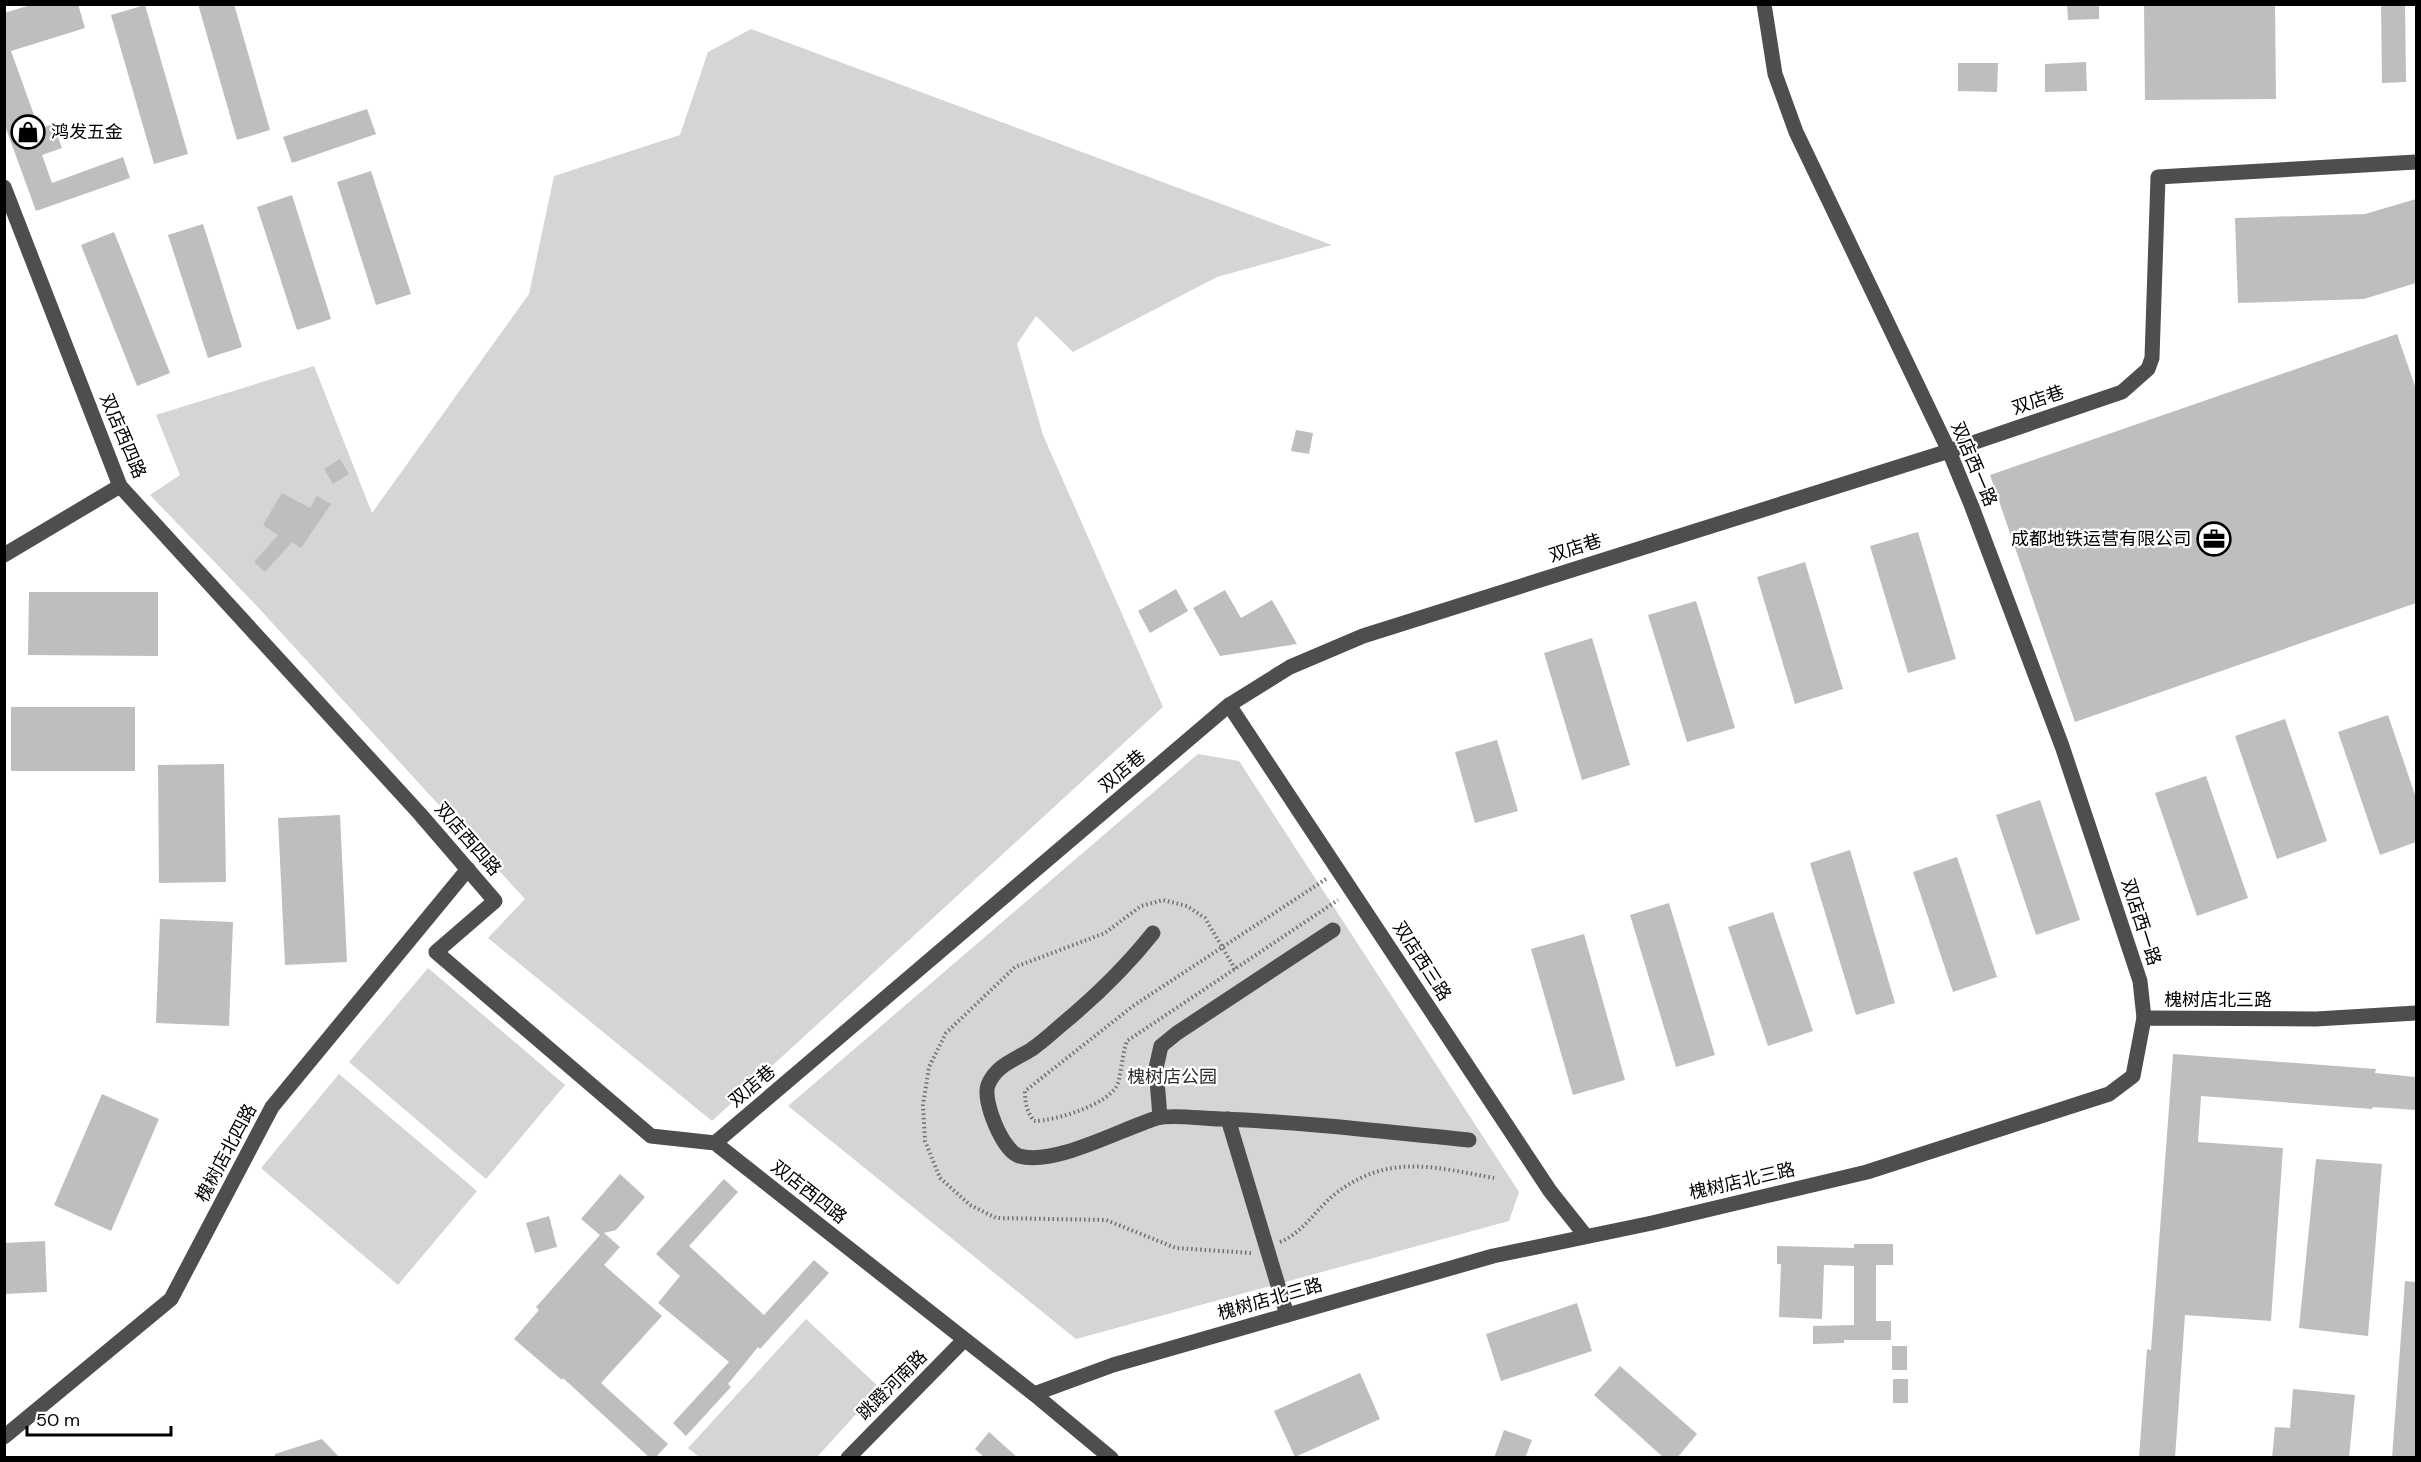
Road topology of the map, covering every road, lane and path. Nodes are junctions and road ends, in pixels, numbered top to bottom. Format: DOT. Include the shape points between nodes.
graph roads {
  1 [pos="1764,4"];
  2 [pos="2416,162"];
  3 [pos="4,187"];
  4 [pos="1948,451"];
  5 [pos="120,486"];
  6 [pos="4,555"];
  7 [pos="1229,705"];
  8 [pos="468,869"];
  9 [pos="1339,871"];
  10 [pos="1352,891"];
  11 [pos="1333,930"];
  12 [pos="1153,933"];
  13 [pos="2416,1013"];
  14 [pos="2144,1018"];
  15 [pos="1160,1117"];
  16 [pos="1228,1119"];
  17 [pos="1469,1140"];
  18 [pos="716,1143"];
  19 [pos="1585,1235"];
  20 [pos="1287,1315"];
  21 [pos="964,1340"];
  22 [pos="1035,1394"];
  23 [pos="4,1437"];
  24 [pos="848,1458"];
  25 [pos="1111,1458"];
  1 -- 4 [label="street, 双店西一路" via="1775,74 1796,132"];
  2 -- 4 [label="street, 双店巷" via="2158,177 2152,358 2148,369 2122,392"];
  3 -- 5 [label="street, 双店西四路"];
  4 -- 7 [label="street, 双店巷" via="1363,636 1290,667"];
  4 -- 14 [label="street, 双店西一路" via="2062,746 2140,981"];
  5 -- 6 [label="street"];
  5 -- 8 [label="street, 双店西四路"];
  7 -- 9 [label="street, 双店西三路"];
  7 -- 18 [label="street, 双店巷"];
  8 -- 18 [label="street, 双店西四路" via="495,901 436,952 651,1136"];
  8 -- 23 [label="street, 槐树店北四路" via="272,1107 171,1299"];
  9 -- 10 [label="street, 双店西三路"];
  9 -- 10 [label="path" via="1133,1006 1025,1091 1029,1114 1035,1121 1045,1121 1109,1096 1117,1085 1127,1041"];
  10 -- 19 [label="street, 双店西三路" via="1550,1191"];
  11 -- 15 [label="street" via="1161,1046 1156,1068"];
  12 -- 15 [label="street" via="1089,1001 1031,1049 993,1074 987,1088 988,1105 1006,1147 1017,1155 1057,1155"];
  13 -- 14 [label="street, 槐树店北三路" via="2316,1019"];
  14 -- 19 [label="street, 槐树店北三路" via="2133,1076 2109,1094 1867,1172"];
  15 -- 16 [label="street"];
  16 -- 17 [label="street"];
  16 -- 20 [label="street"];
  18 -- 21 [label="street, 双店西四路"];
  19 -- 20 [label="street, 槐树店北三路" via="1493,1256"];
  20 -- 22 [label="street, 槐树店北三路" via="1113,1365"];
  21 -- 22 [label="street, 双店西四路"];
  21 -- 24 [label="street, 跳蹬河南路"];
  22 -- 25 [label="street, 双店西四路"];
}
